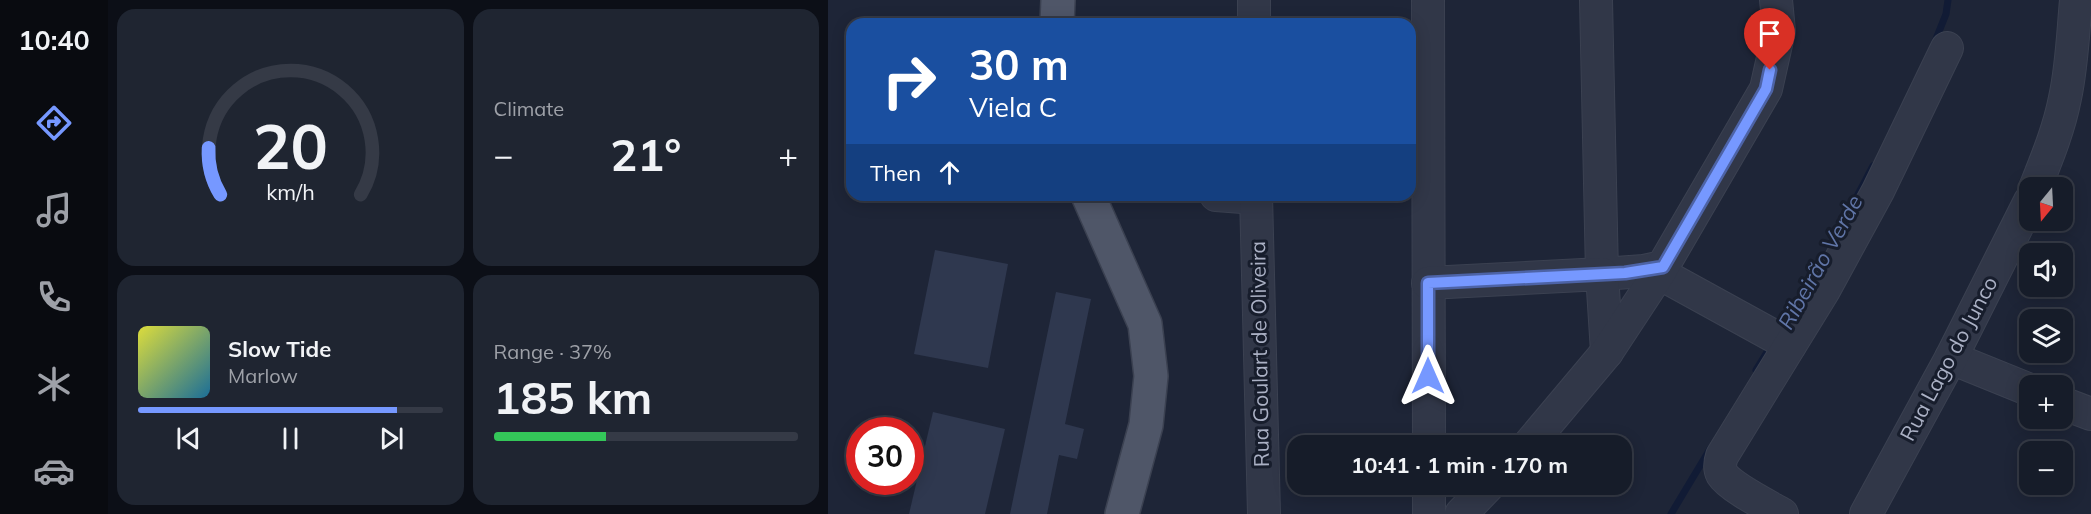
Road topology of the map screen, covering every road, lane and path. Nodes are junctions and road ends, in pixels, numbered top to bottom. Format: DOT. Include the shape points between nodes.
graph roads {
  1 [pos="1058,0"];
  2 [pos="1254,0"];
  3 [pos="1428,0"];
  4 [pos="1596,0"];
  5 [pos="1776,0"];
  6 [pos="2078,0"];
  7 [pos="1058,18"];
  8 [pos="1254,18"];
  9 [pos="2091,21"];
  10 [pos="1940,61"];
  11 [pos="2040,177"];
  12 [pos="1091,201"];
  13 [pos="1256,201"];
  14 [pos="2019,223"];
  15 [pos="1661,270"];
  16 [pos="1602,274"];
  17 [pos="1428,283"];
  18 [pos="1781,339"];
  19 [pos="1607,352"];
  20 [pos="1951,358"];
  21 [pos="2019,386"];
  22 [pos="2073,407"];
  23 [pos="2091,414"];
  24 [pos="1429,435"];
  25 [pos="1537,435"];
  26 [pos="1429,495"];
  27 [pos="1479,495"];
  28 [pos="1122,514"];
  29 [pos="1264,514"];
  30 [pos="1429,514"];
  31 [pos="1461,514"];
  32 [pos="1782,514"];
  33 [pos="1866,514"];
  1 -- 7 [label="main road"];
  2 -- 8 [label="street"];
  3 -- 17 [label="street"];
  4 -- 16 [label="street"];
  5 -- 15 [label="street" via="1779,31 1766,89"];
  6 -- 9 [label="street"];
  6 -- 11 [label="street" via="2065,98"];
  10 -- 18 [label="street" via="1878,191 1824,290"];
  12 -- 28 [label="main road" via="1145,324 1151,376 1146,425"];
  13 -- 29 [label="street, Rua Goulart de Oliveira"];
  14 -- 20 [label="street, Rua Lago do Junco"];
  15 -- 16 [label="street"];
  15 -- 18 [label="street"];
  15 -- 19 [label="street"];
  16 -- 17 [label="street"];
  16 -- 19 [label="street"];
  17 -- 24 [label="street"];
  18 -- 32 [label="street" via="1720,464 1724,477"];
  19 -- 25 [label="street"];
  20 -- 21 [label="street"];
  20 -- 33 [label="street, Rua Lago do Junco"];
  22 -- 23 [label="street"];
  26 -- 30 [label="street"];
  27 -- 31 [label="street"];
}
